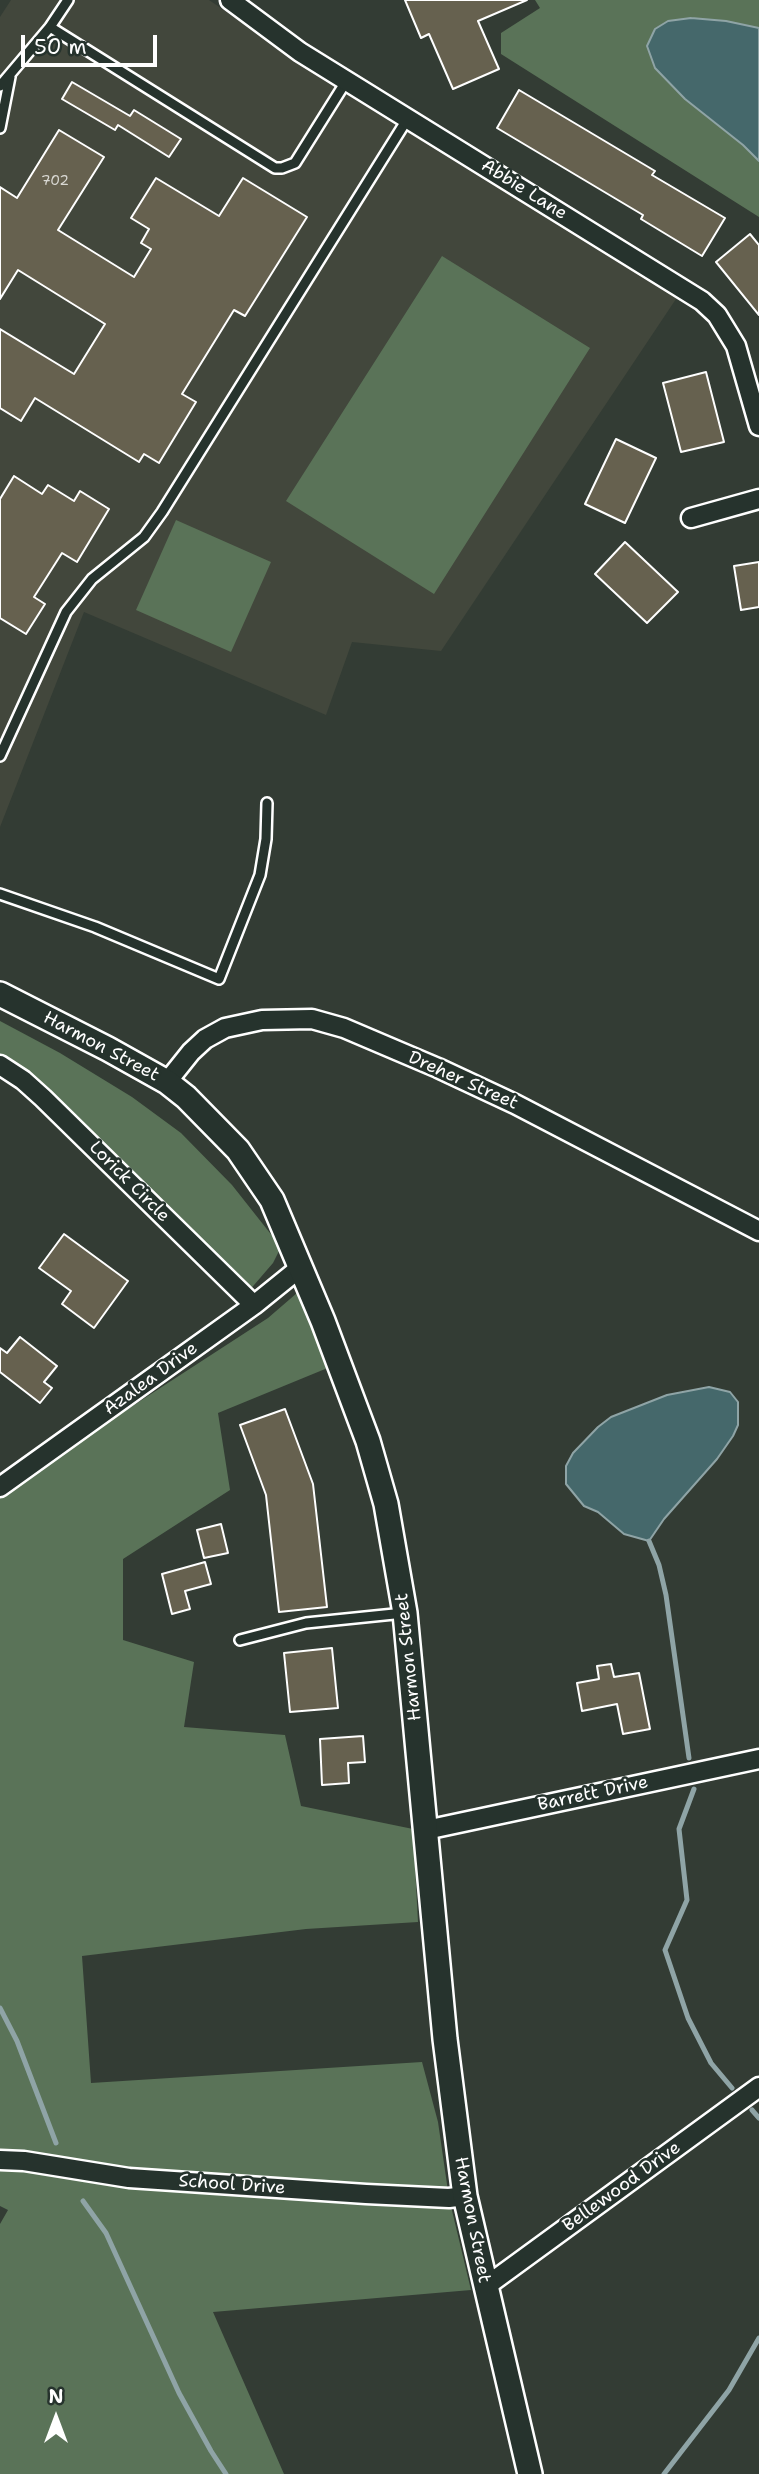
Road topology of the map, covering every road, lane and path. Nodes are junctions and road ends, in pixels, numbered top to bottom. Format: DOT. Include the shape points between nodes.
graph roads {
  1 [pos="68,0"];
  2 [pos="230,0"];
  3 [pos="50,27"];
  4 [pos="11,75"];
  5 [pos="347,80"];
  6 [pos="0,86"];
  7 [pos="408,118"];
  8 [pos="0,128"];
  9 [pos="759,426"];
  10 [pos="759,499"];
  11 [pos="691,518"];
  12 [pos="0,756"];
  13 [pos="267,803"];
  14 [pos="0,894"];
  15 [pos="0,994"];
  16 [pos="0,1065"];
  17 [pos="167,1082"];
  18 [pos="759,1231"];
  19 [pos="300,1267"];
  20 [pos="254,1305"];
  21 [pos="0,1488"];
  22 [pos="405,1613"];
  23 [pos="240,1640"];
  24 [pos="759,1759"];
  25 [pos="426,1830"];
  26 [pos="759,2087"];
  27 [pos="0,2160"];
  28 [pos="464,2196"];
  29 [pos="485,2287"];
  30 [pos="530,2474"];
  1 -- 3 [label="lane"];
  2 -- 5 [label="street, Abbie Lane"];
  3 -- 4 [label="lane"];
  3 -- 5 [label="lane" via="275,168 295,163"];
  4 -- 6 [label="lane"];
  4 -- 8 [label="lane"];
  5 -- 7 [label="street, Abbie Lane"];
  7 -- 9 [label="street, Abbie Lane" via="702,301 736,346"];
  7 -- 12 [label="lane" via="162,512 144,537 92,579 65,612"];
  10 -- 11 [label="street"];
  13 -- 14 [label="lane" via="260,875 219,979 95,927"];
  15 -- 17 [label="street, Harmon Street"];
  16 -- 20 [label="street, Lorick Circle" via="43,1098"];
  17 -- 18 [label="street, Dreher Street" via="191,1052 225,1028 262,1020 312,1019 344,1028 493,1094"];
  17 -- 19 [label="street, Harmon Street" via="238,1150 272,1200"];
  19 -- 20 [label="street, Azalea Drive"];
  19 -- 22 [label="street, Harmon Street" via="368,1441 388,1514"];
  20 -- 21 [label="street, Azalea Drive"];
  22 -- 23 [label="lane" via="306,1623"];
  22 -- 25 [label="street, Harmon Street"];
  24 -- 25 [label="street, Barrett Drive"];
  25 -- 28 [label="street, Harmon Street"];
  26 -- 29 [label="street, Bellewood Drive"];
  27 -- 28 [label="street, School Drive" via="129,2178"];
  28 -- 29 [label="street, Harmon Street"];
  29 -- 30 [label="street, Harmon Street"];
}
